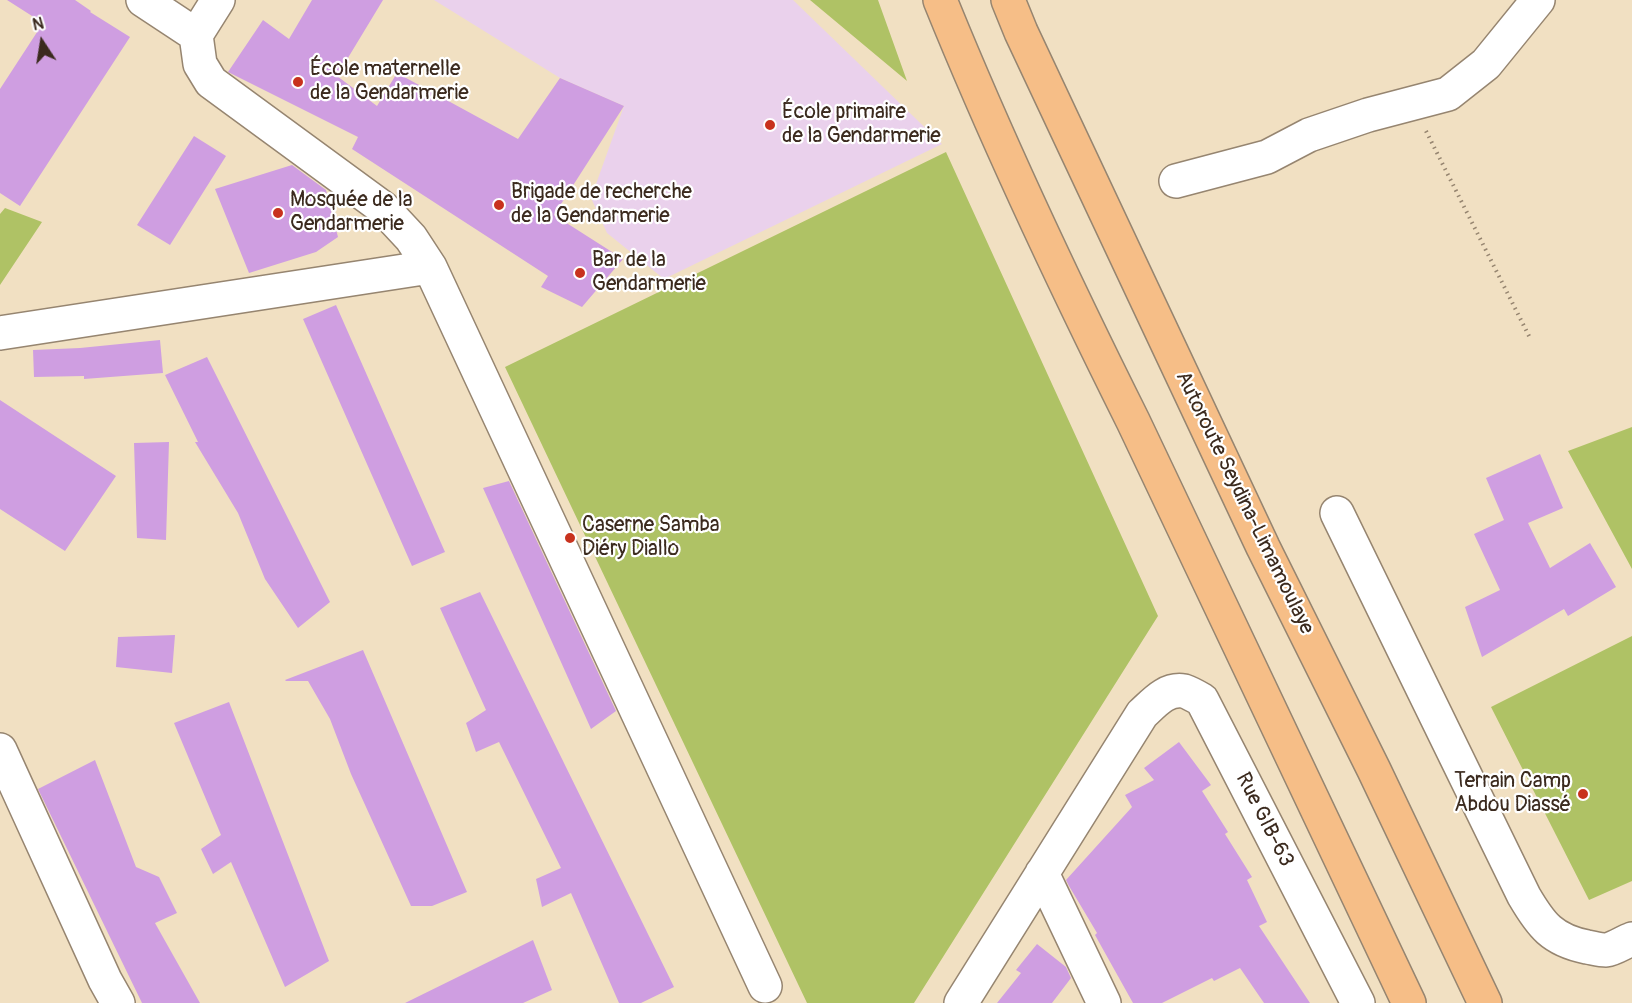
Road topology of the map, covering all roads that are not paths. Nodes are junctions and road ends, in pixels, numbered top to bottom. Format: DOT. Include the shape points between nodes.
graph roads {
  1 [pos="143,0"];
  2 [pos="218,0"];
  3 [pos="940,0"];
  4 [pos="1008,0"];
  5 [pos="1538,0"];
  6 [pos="196,35"];
  7 [pos="1176,181"];
  8 [pos="429,267"];
  9 [pos="0,333"];
  10 [pos="1337,513"];
  11 [pos="0,750"];
  12 [pos="1042,873"];
  13 [pos="1629,949"];
  14 [pos="765,986"];
  15 [pos="118,1003"];
  16 [pos="961,1003"];
  17 [pos="1104,1003"];
  18 [pos="1358,1003"];
  19 [pos="1409,1003"];
  20 [pos="1485,1003"];
  1 -- 6 [label="street"];
  2 -- 6 [label="street"];
  3 -- 19 [label="highway" via="1042,234"];
  4 -- 20 [label="highway, Autoroute Seydina-Limamoulaye" via="1263,547"];
  5 -- 7 [label="street" via="1486,64 1448,94 1368,115 1310,135 1267,156"];
  6 -- 8 [label="street" via="200,64 211,82 383,208 411,238"];
  8 -- 9 [label="street"];
  8 -- 14 [label="street"];
  10 -- 13 [label="street" via="1538,920 1574,944 1606,950"];
  11 -- 15 [label="street"];
  12 -- 16 [label="street, Rue GIB-63"];
  12 -- 17 [label="street"];
  12 -- 18 [label="street, Rue GIB-63" via="1143,714 1166,693 1185,692 1202,700"];
}
